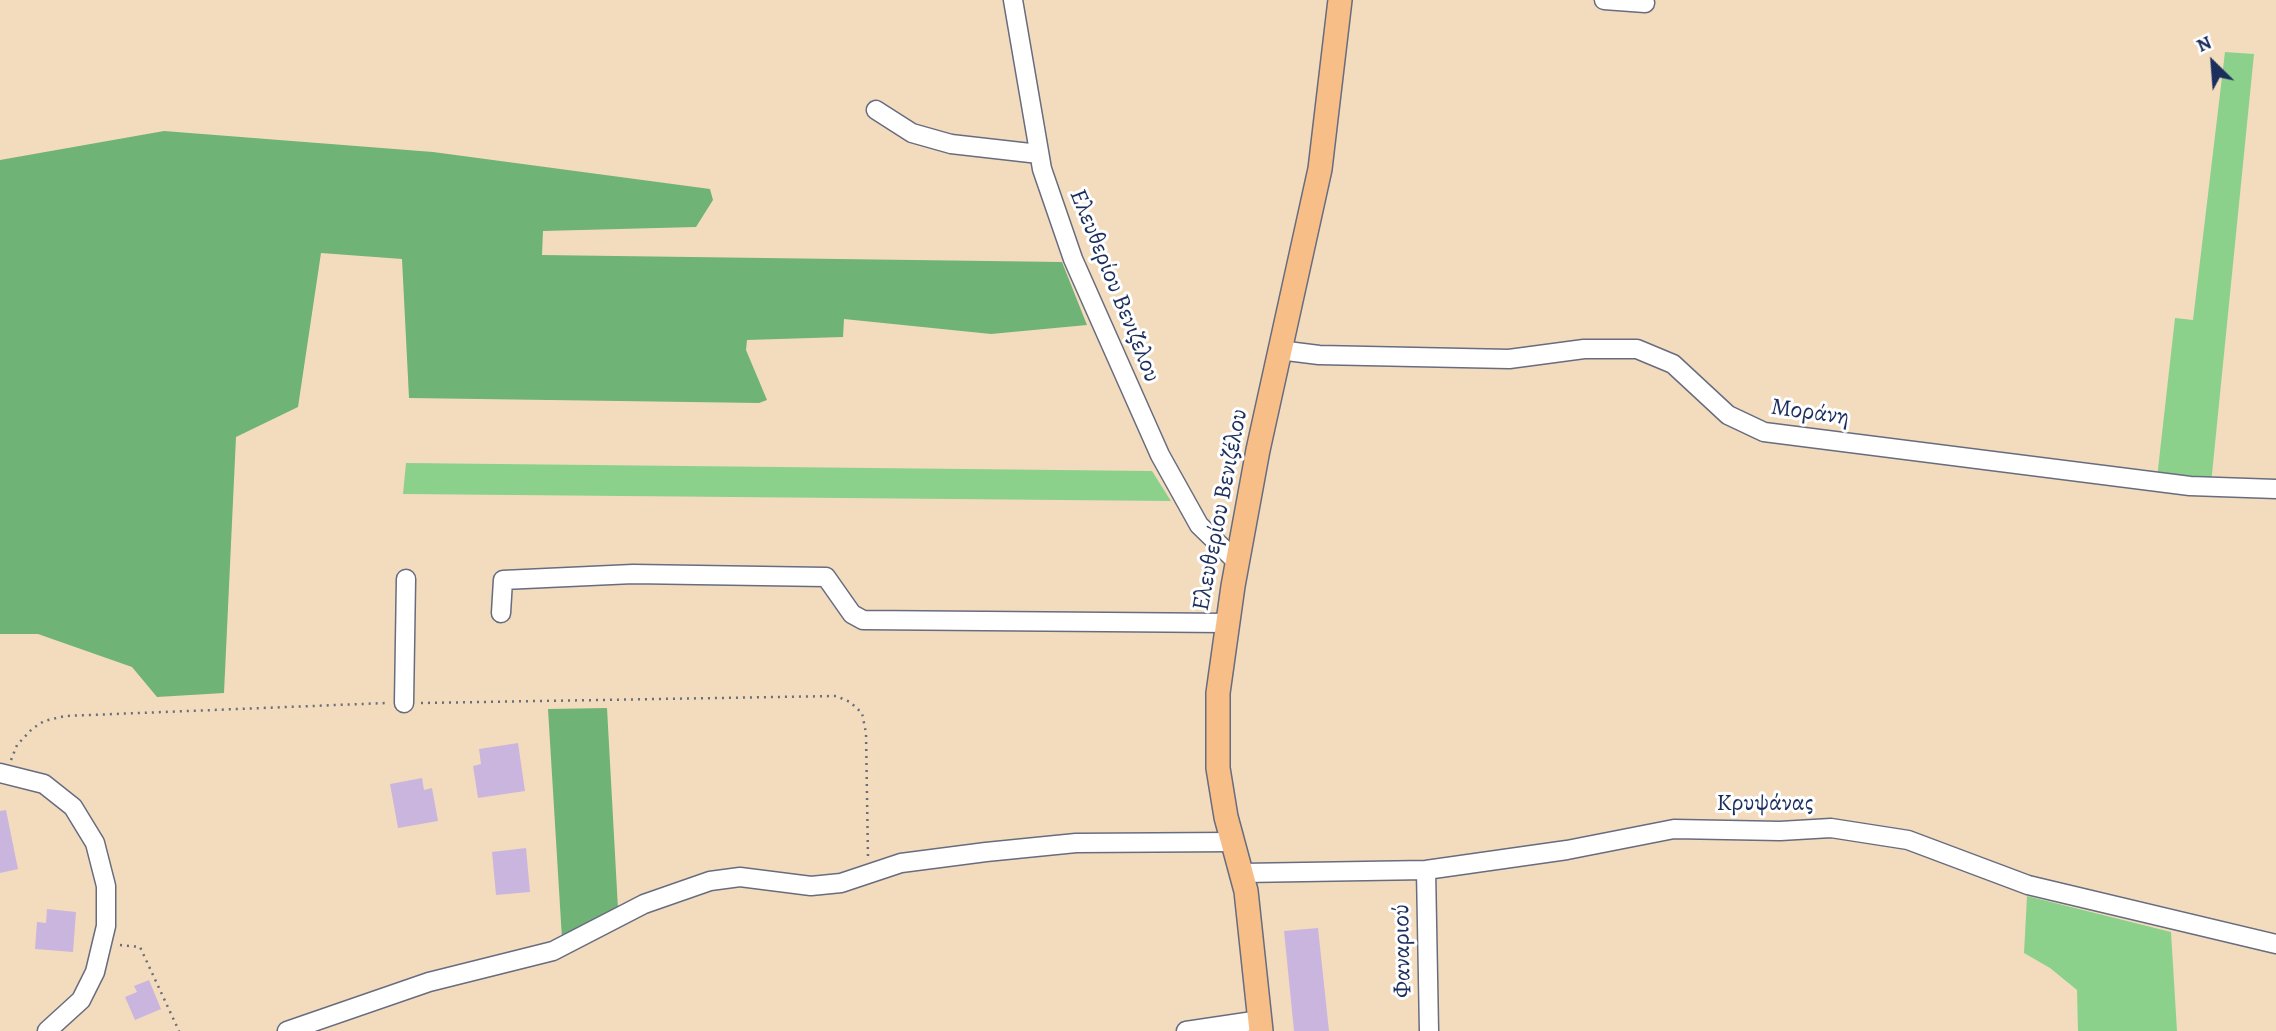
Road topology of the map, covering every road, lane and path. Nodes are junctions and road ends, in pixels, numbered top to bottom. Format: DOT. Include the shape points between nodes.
graph roads {
  1 [pos="1013,0"];
  2 [pos="1340,0"];
  3 [pos="1604,0"];
  4 [pos="1645,3"];
  5 [pos="877,110"];
  6 [pos="1039,154"];
  7 [pos="1279,350"];
  8 [pos="2276,489"];
  9 [pos="1237,562"];
  10 [pos="407,579"];
  11 [pos="501,614"];
  12 [pos="1227,623"];
  13 [pos="404,703"];
  14 [pos="4,773"];
  15 [pos="1233,842"];
  16 [pos="1426,870"];
  17 [pos="870,872"];
  18 [pos="1243,873"];
  19 [pos="103,943"];
  20 [pos="2276,944"];
  21 [pos="1260,1025"];
  22 [pos="47,1031"];
  23 [pos="179,1031"];
  24 [pos="287,1031"];
  25 [pos="1185,1031"];
  26 [pos="1429,1031"];
  1 -- 6 [label="street, Ελευθερίου Βενιζελου"];
  2 -- 7 [label="main road, Ελευθερίου Βενιζέλου" via="1320,169"];
  3 -- 4 [label="street"];
  5 -- 6 [label="street" via="912,133 951,144"];
  6 -- 9 [label="street, Ελευθερίου Βενιζελου" via="1073,259 1140,415 1199,525"];
  7 -- 8 [label="street, Μοράνη" via="1509,359 1593,348 1637,349 1673,365 1728,415 1764,432 2190,486"];
  7 -- 9 [label="main road, Ελευθερίου Βενιζέλου"];
  9 -- 12 [label="main road, Ελευθερίου Βενιζέλου"];
  10 -- 13 [label="street"];
  11 -- 12 [label="street" via="503,580 647,575 826,577 852,614 863,620"];
  12 -- 15 [label="main road, Ελευθερίου Βενιζέλου" via="1217,749"];
  13 -- 14 [label="path" via="65,716 44,721 26,734"];
  13 -- 17 [label="path" via="836,696 862,713 866,733 865,845"];
  14 -- 19 [label="street" via="33,780 55,792 88,828 106,886"];
  15 -- 17 [label="street" via="1076,843 944,857"];
  15 -- 18 [label="main road, Ελευθερίου Βενιζέλου"];
  16 -- 18 [label="street, Κρυψάνας"];
  16 -- 20 [label="street, Κρυψάνας" via="1674,829 1831,828 1908,840 2028,886"];
  16 -- 26 [label="street, Φαναριού"];
  17 -- 24 [label="street" via="841,883 811,887 740,877 710,881 644,904 553,951 429,982"];
  18 -- 21 [label="main road, Ελευθερίου Βενιζέλου"];
  19 -- 22 [label="street" via="81,1000"];
  19 -- 23 [label="path" via="140,947"];
  21 -- 25 [label="street"];
}
